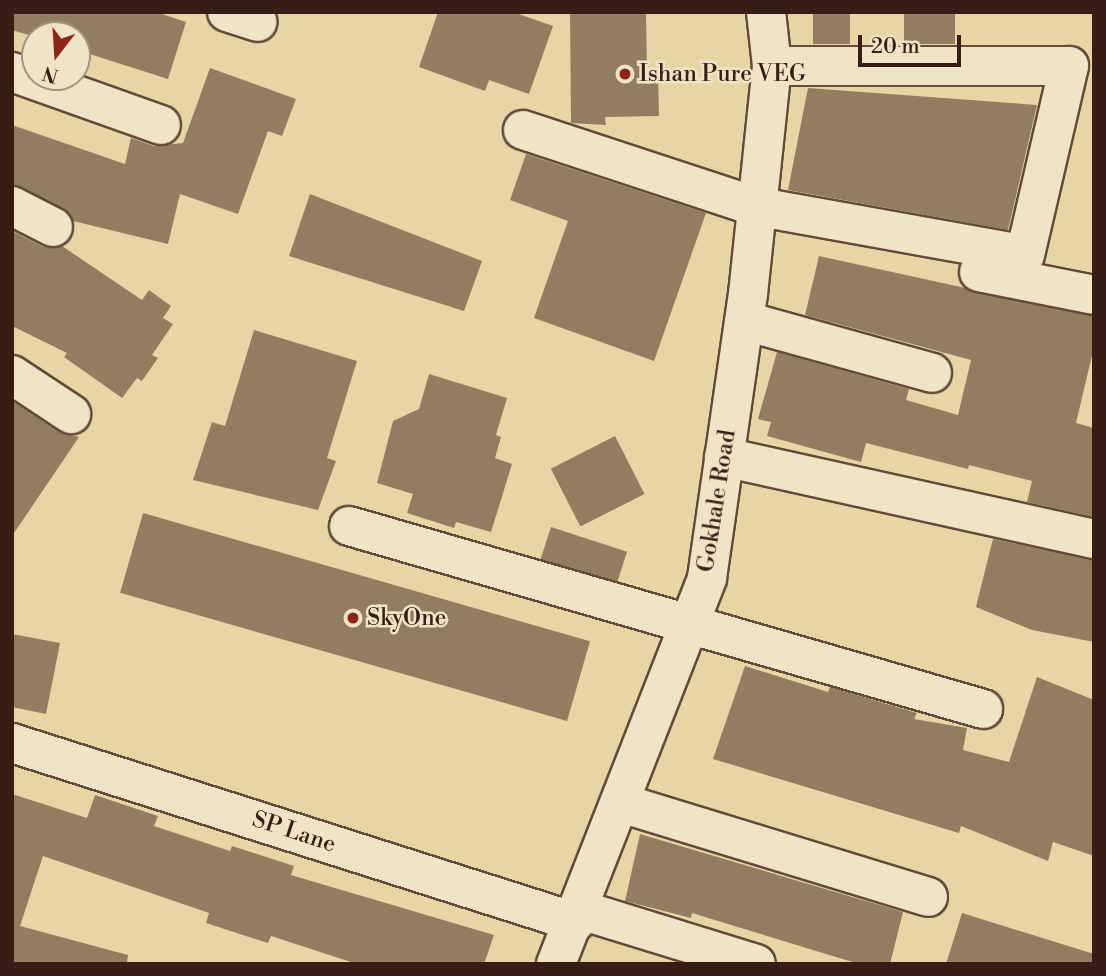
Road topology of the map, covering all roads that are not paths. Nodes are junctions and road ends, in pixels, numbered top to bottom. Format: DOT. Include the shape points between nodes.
graph roads {
  1 [pos="766,12"];
  2 [pos="772,66"];
  3 [pos="91,78"];
  4 [pos="81,91"];
  5 [pos="523,130"];
  6 [pos="12,206"];
  7 [pos="754,216"];
  8 [pos="52,227"];
  9 [pos="1094,295"];
  10 [pos="745,321"];
  11 [pos="932,373"];
  12 [pos="12,375"];
  13 [pos="71,414"];
  14 [pos="724,457"];
  15 [pos="349,526"];
  16 [pos="1094,539"];
  17 [pos="689,624"];
  18 [pos="983,709"];
  19 [pos="12,743"];
  20 [pos="621,803"];
  21 [pos="928,897"];
  22 [pos="578,916"];
  23 [pos="556,964"];
  24 [pos="756,964"];
  1 -- 2 [label="street, Gokhale Road"];
  2 -- 7 [label="street, Gokhale Road"];
  2 -- 7 [label="street" via="1069,66 1025,255"];
  3 -- 4 [label="street" via="165,114"];
  5 -- 7 [label="street"];
  6 -- 8 [label="street"];
  7 -- 9 [label="street"];
  7 -- 10 [label="street, Gokhale Road"];
  10 -- 11 [label="street"];
  10 -- 14 [label="street, Gokhale Road"];
  12 -- 13 [label="street"];
  14 -- 16 [label="street"];
  14 -- 17 [label="street, Gokhale Road" via="706,578"];
  15 -- 17 [label="street"];
  17 -- 18 [label="street"];
  17 -- 20 [label="street, Gokhale Road"];
  19 -- 22 [label="street, SP Lane"];
  20 -- 21 [label="street"];
  20 -- 22 [label="street, Gokhale Road"];
  22 -- 23 [label="street, Gokhale Road"];
  22 -- 24 [label="street, SP Lane"];
}
